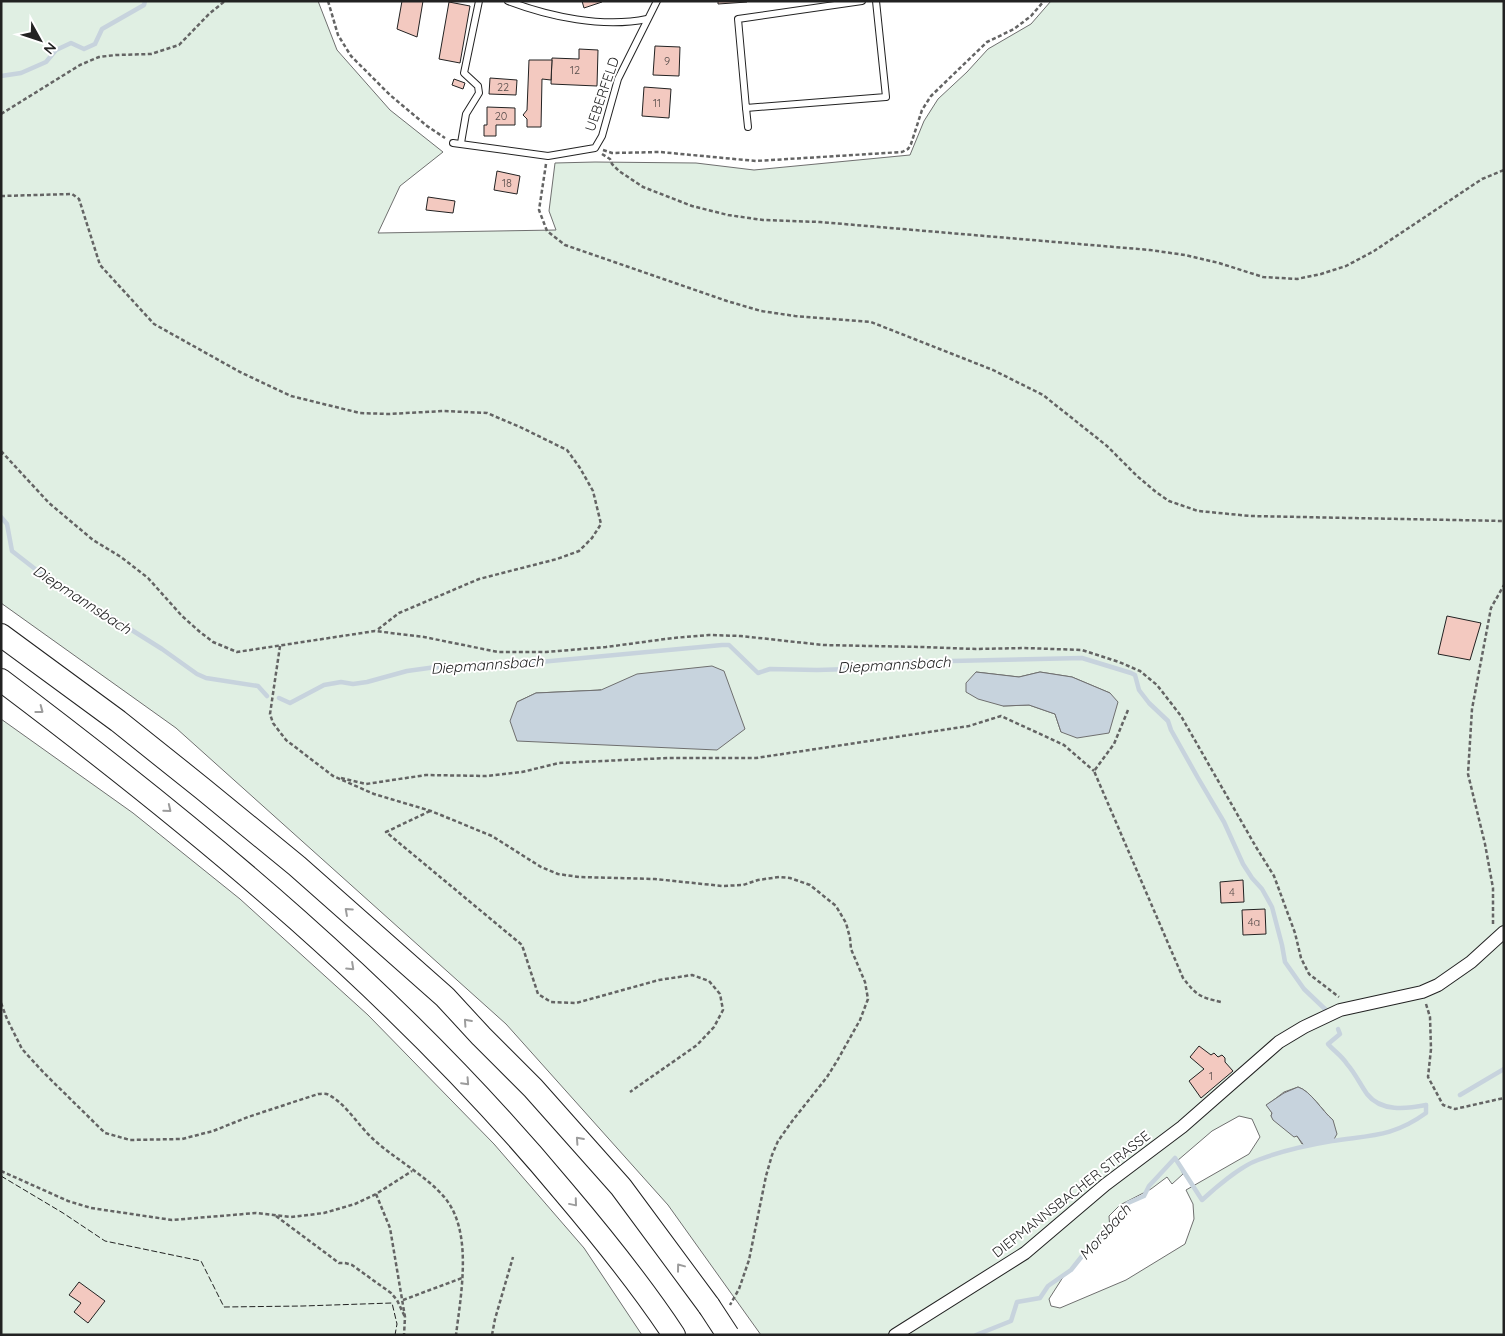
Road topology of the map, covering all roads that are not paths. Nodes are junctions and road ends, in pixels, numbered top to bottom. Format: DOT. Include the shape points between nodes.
graph roads {
  1 [pos="479,1"];
  2 [pos="508,1"];
  3 [pos="657,1"];
  4 [pos="862,1"];
  5 [pos="876,1"];
  6 [pos="833,3"];
  7 [pos="647,19"];
  8 [pos="746,108"];
  9 [pos="748,127"];
  10 [pos="453,143"];
  11 [pos="461,144"];
  12 [pos="1,635"];
  13 [pos="1,680"];
  14 [pos="1504,932"];
  15 [pos="672,1332"];
  16 [pos="728,1335"];
  17 [pos="895,1335"];
  1 -- 11 [label="lane" via="464,73 478,86 479,92 466,114"];
  2 -- 7 [label="lane" via="541,12 597,21"];
  3 -- 7 [label="lane, UEBERFELD"];
  4 -- 6 [label="lane"];
  5 -- 8 [label="lane" via="886,97"];
  6 -- 8 [label="lane" via="738,19"];
  7 -- 11 [label="lane, UEBERFELD" via="618,79 602,136 594,148 548,156"];
  8 -- 9 [label="lane"];
  10 -- 11 [label="lane, UEBERFELD"];
  16 -- 12 [label="highway, one-way, bridge" via="718,1309 621,1187 533,1088 445,997 217,800 118,721"];
  13 -- 15 [label="highway, one-way" via="182,820 374,989 541,1164 595,1229"];
  14 -- 17 [label="street, DIEPMANNSBACHER STRASSE" via="1482,953 1438,985 1422,992 1340,1010 1279,1042 1188,1122 1025,1253"];
}
